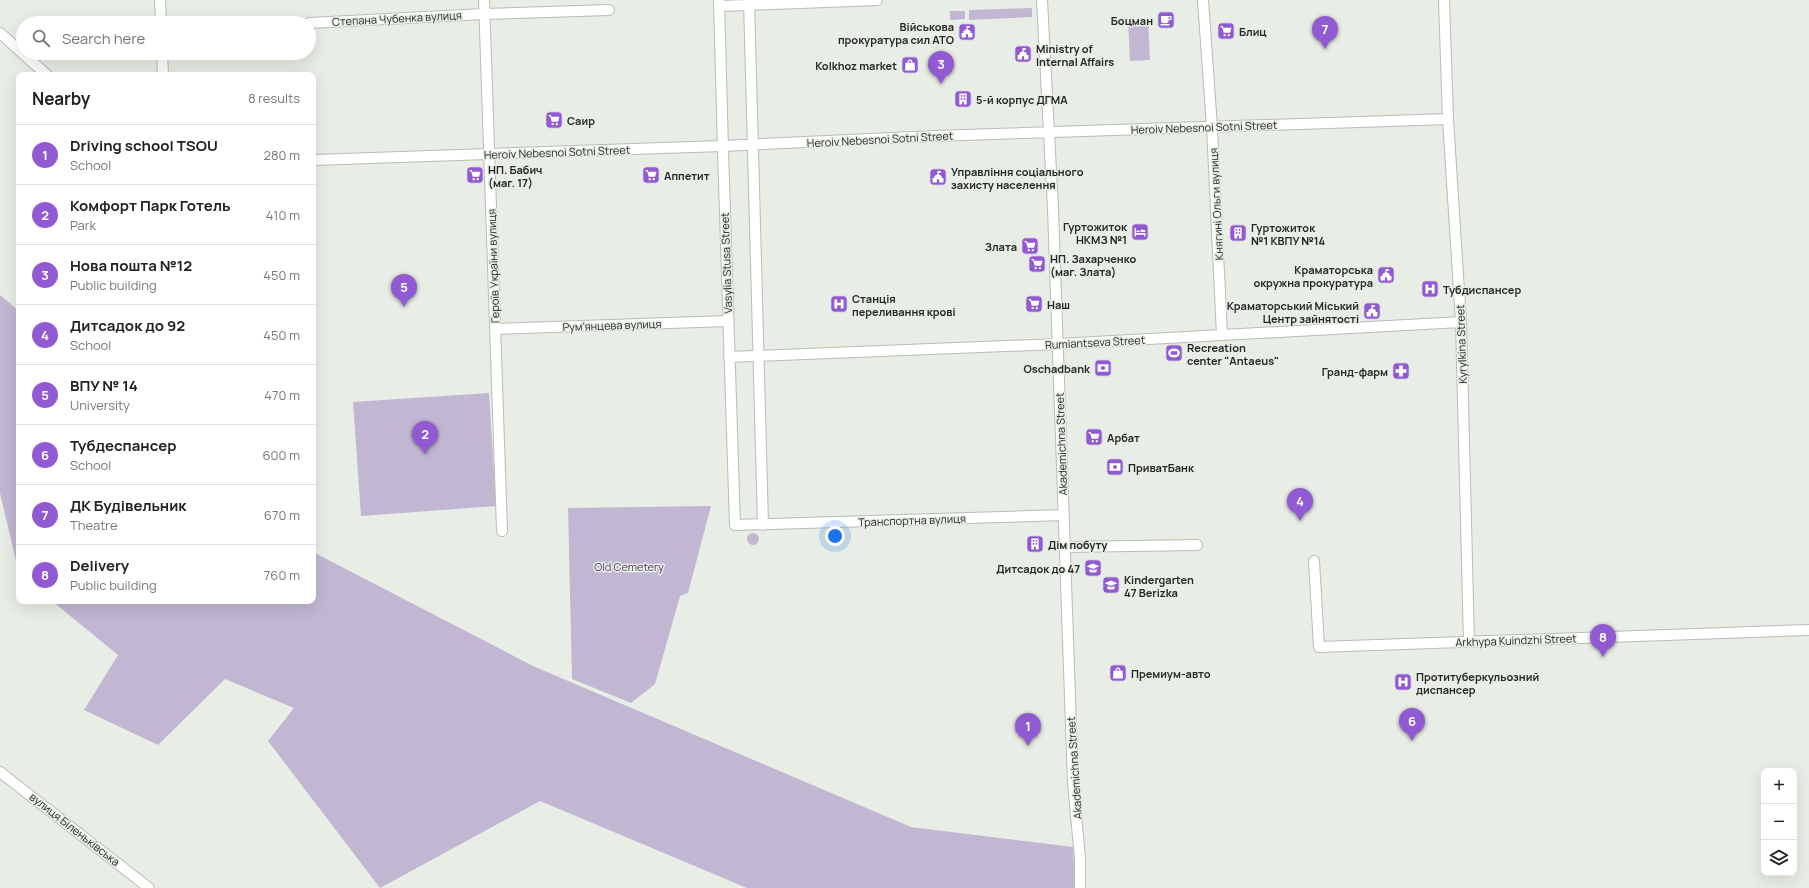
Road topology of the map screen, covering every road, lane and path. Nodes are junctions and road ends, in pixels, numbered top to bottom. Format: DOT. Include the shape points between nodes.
graph roads {
  1 [pos="160,0"];
  2 [pos="484,0"];
  3 [pos="877,0"];
  4 [pos="1042,0"];
  5 [pos="1203,0"];
  6 [pos="1444,0"];
  7 [pos="749,2"];
  8 [pos="720,3"];
  9 [pos="609,10"];
  10 [pos="484,14"];
  11 [pos="161,16"];
  12 [pos="316,23"];
  13 [pos="0,33"];
  14 [pos="16,47"];
  15 [pos="30,60"];
  16 [pos="162,60"];
  17 [pos="44,72"];
  18 [pos="163,72"];
  19 [pos="1448,119"];
  20 [pos="1212,127"];
  21 [pos="1050,133"];
  22 [pos="753,145"];
  23 [pos="722,146"];
  24 [pos="489,155"];
  25 [pos="316,160"];
  26 [pos="728,321"];
  27 [pos="1461,322"];
  28 [pos="495,329"];
  29 [pos="1222,336"];
  30 [pos="1058,344"];
  31 [pos="760,356"];
  32 [pos="729,357"];
  33 [pos="1064,515"];
  34 [pos="763,525"];
  35 [pos="735,526"];
  36 [pos="502,532"];
  37 [pos="1197,545"];
  38 [pos="1065,547"];
  39 [pos="1314,561"];
  40 [pos="1809,630"];
  41 [pos="1469,641"];
  42 [pos="0,772"];
  43 [pos="149,888"];
  44 [pos="1080,888"];
  1 -- 11 [label="street"];
  2 -- 10 [label="street, Героїв України вулиця"];
  3 -- 7 [label="street"];
  4 -- 21 [label="street, Akademichna Street"];
  5 -- 20 [label="street, Княгині Ольги вулиця"];
  6 -- 19 [label="street, Kyrylkina Street"];
  7 -- 8 [label="street"];
  7 -- 22 [label="street"];
  8 -- 23 [label="street, Vasylia Stusa Street"];
  9 -- 10 [label="street, Степана Чубенка вулиця"];
  10 -- 12 [label="street, Степана Чубенка вулиця"];
  10 -- 24 [label="street, Героїв України вулиця"];
  13 -- 14 [label="street"];
  15 -- 17 [label="street"];
  16 -- 18 [label="street"];
  19 -- 20 [label="street, Heroiv Nebesnoi Sotni Street"];
  19 -- 27 [label="street, Kyrylkina Street"];
  20 -- 21 [label="street, Heroiv Nebesnoi Sotni Street"];
  20 -- 29 [label="street, Княгині Ольги вулиця"];
  21 -- 22 [label="street, Heroiv Nebesnoi Sotni Street"];
  21 -- 30 [label="street, Akademichna Street"];
  22 -- 23 [label="street, Heroiv Nebesnoi Sotni Street"];
  22 -- 31 [label="street"];
  23 -- 24 [label="street, Heroiv Nebesnoi Sotni Street"];
  23 -- 26 [label="street, Vasylia Stusa Street"];
  24 -- 25 [label="street, Heroiv Nebesnoi Sotni Street"];
  24 -- 28 [label="street, Героїв України вулиця"];
  26 -- 28 [label="street, Рум’янцева вулиця"];
  26 -- 32 [label="street, Vasylia Stusa Street"];
  27 -- 29 [label="street, Rumiantseva Street"];
  27 -- 41 [label="street, Kyrylkina Street"];
  28 -- 36 [label="street, Героїв України вулиця"];
  29 -- 30 [label="street, Rumiantseva Street"];
  30 -- 31 [label="street, Rumiantseva Street"];
  30 -- 33 [label="street, Akademichna Street"];
  31 -- 32 [label="street, Rumiantseva Street"];
  31 -- 34 [label="street"];
  32 -- 35 [label="street, Vasylia Stusa Street"];
  33 -- 34 [label="street, Транспортна вулиця"];
  33 -- 38 [label="street, Akademichna Street"];
  34 -- 35 [label="street, Транспортна вулиця"];
  37 -- 38 [label="street"];
  38 -- 44 [label="street, Akademichna Street"];
  39 -- 41 [label="street, Arkhypa Kuindzhi Street" via="1319,647"];
  40 -- 41 [label="street, Arkhypa Kuindzhi Street"];
  42 -- 43 [label="street, вулиця Біленьківська"];
}
